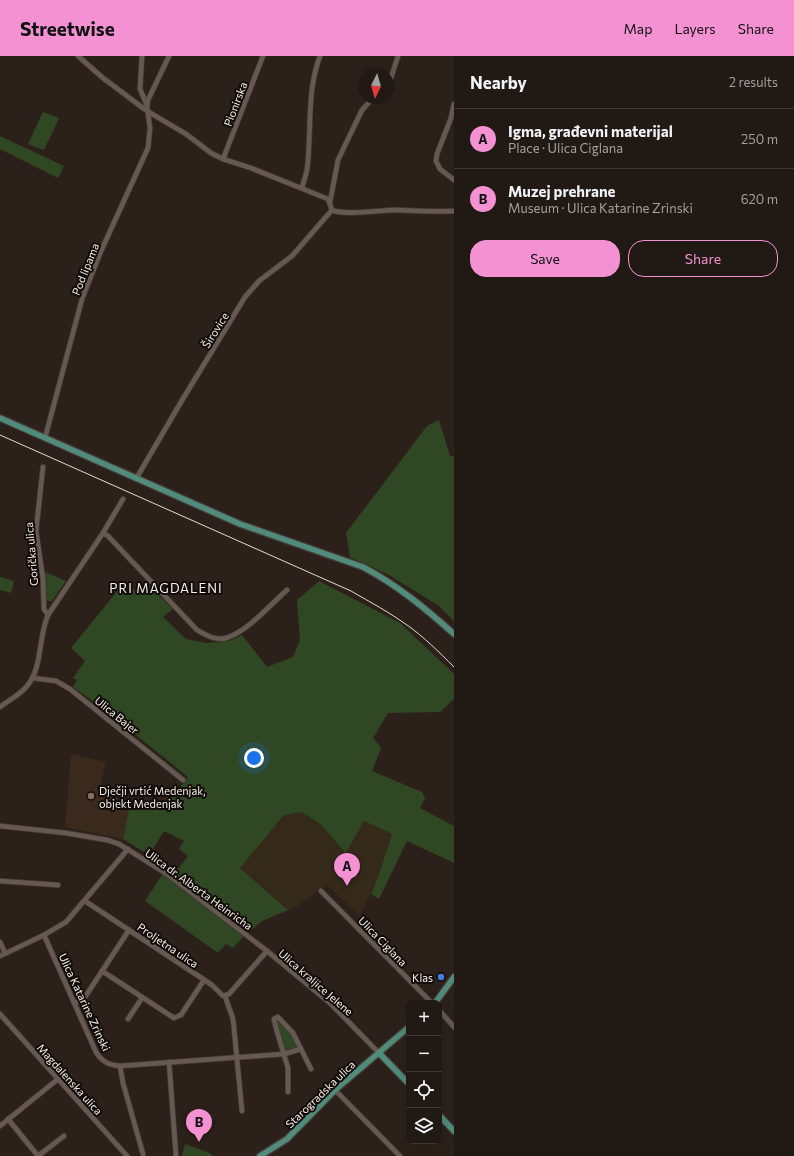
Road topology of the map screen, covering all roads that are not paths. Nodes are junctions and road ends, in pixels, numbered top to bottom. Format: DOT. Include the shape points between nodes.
graph roads {
  1 [pos="78,56"];
  2 [pos="142,56"];
  3 [pos="169,56"];
  4 [pos="263,56"];
  5 [pos="320,56"];
  6 [pos="398,56"];
  7 [pos="394,69"];
  8 [pos="368,104"];
  9 [pos="454,104"];
  10 [pos="147,108"];
  11 [pos="223,159"];
  12 [pos="454,180"];
  13 [pos="302,188"];
  14 [pos="330,202"];
  15 [pos="332,210"];
  16 [pos="454,211"];
  17 [pos="0,418"];
  18 [pos="45,438"];
  19 [pos="43,467"];
  20 [pos="136,478"];
  21 [pos="123,499"];
  22 [pos="103,533"];
  23 [pos="287,590"];
  24 [pos="48,615"];
  25 [pos="454,634"];
  26 [pos="33,678"];
  27 [pos="0,707"];
  28 [pos="183,780"];
  29 [pos="0,826"];
  30 [pos="128,849"];
  31 [pos="0,881"];
  32 [pos="58,885"];
  33 [pos="321,891"];
  34 [pos="85,901"];
  35 [pos="130,930"];
  36 [pos="44,935"];
  37 [pos="0,942"];
  38 [pos="266,951"];
  39 [pos="2,955"];
  40 [pos="102,971"];
  41 [pos="454,977"];
  42 [pos="204,980"];
  43 [pos="226,996"];
  44 [pos="142,998"];
  45 [pos="429,1000"];
  46 [pos="437,1000"];
  47 [pos="74,1003"];
  48 [pos="442,1013"];
  49 [pos="0,1014"];
  50 [pos="128,1019"];
  51 [pos="454,1027"];
  52 [pos="406,1030"];
  53 [pos="301,1049"];
  54 [pos="379,1053"];
  55 [pos="284,1054"];
  56 [pos="237,1057"];
  57 [pos="169,1062"];
  58 [pos="120,1066"];
  59 [pos="311,1069"];
  60 [pos="58,1079"];
  61 [pos="406,1081"];
  62 [pos="335,1090"];
  63 [pos="288,1092"];
  64 [pos="242,1110"];
  65 [pos="442,1118"];
  66 [pos="8,1119"];
  67 [pos="0,1126"];
  68 [pos="454,1130"];
  69 [pos="64,1136"];
  70 [pos="143,1154"];
  71 [pos="38,1156"];
  72 [pos="127,1156"];
  73 [pos="176,1156"];
  74 [pos="260,1156"];
  75 [pos="400,1156"];
  1 -- 10 [label="street" via="103,78"];
  2 -- 10 [label="street" via="140,89"];
  3 -- 10 [label="street" via="153,88"];
  4 -- 11 [label="street, Pionirska"];
  5 -- 13 [label="street" via="311,92 307,171"];
  6 -- 7 [label="street"];
  8 -- 14 [label="street" via="362,110 338,160"];
  9 -- 12 [label="street" via="436,154 440,169"];
  10 -- 11 [label="street"];
  10 -- 18 [label="street, Pod lipama" via="150,128 148,148 82,299"];
  11 -- 13 [label="street"];
  13 -- 14 [label="street"];
  14 -- 15 [label="street"];
  15 -- 16 [label="street"];
  15 -- 20 [label="street, Širovice" via="292,256 260,281 245,297"];
  17 -- 18 [label="main road"];
  18 -- 20 [label="main road"];
  19 -- 24 [label="street, Gorička ulica" via="36,531 43,579 44,609"];
  20 -- 25 [label="main road" via="262,533 362,567 411,597"];
  21 -- 22 [label="street, Gorička ulica"];
  22 -- 23 [label="street" via="197,630 207,636 225,638 236,633 249,625"];
  22 -- 24 [label="street, Gorička ulica"];
  24 -- 26 [label="street, Gorička ulica"];
  26 -- 27 [label="street" via="23,690"];
  26 -- 28 [label="street, Ulica Bajer" via="56,681 70,688"];
  29 -- 30 [label="street, Ulica dr. Alberta Heinricha" via="87,836 119,844"];
  30 -- 34 [label="street"];
  30 -- 38 [label="street, Ulica dr. Alberta Heinricha" via="167,874"];
  31 -- 32 [label="street"];
  33 -- 45 [label="street, Ulica Ciglana"];
  34 -- 35 [label="street, Proljetna ulica"];
  34 -- 36 [label="street" via="66,922"];
  35 -- 40 [label="street, Proljetna ulica"];
  35 -- 42 [label="street, Proljetna ulica"];
  36 -- 39 [label="street"];
  36 -- 47 [label="street, Ulica Katarine Zrinski"];
  37 -- 39 [label="street"];
  38 -- 43 [label="street, Ulica kraljice Jelene"];
  38 -- 54 [label="street, Ulica kraljice Jelene" via="330,1004"];
  40 -- 44 [label="street, Proljetna ulica"];
  40 -- 47 [label="street, Proljetna ulica" via="85,997"];
  41 -- 46 [label="main road"];
  42 -- 43 [label="street"];
  42 -- 44 [label="street, Proljetna ulica" via="177,1018 172,1018"];
  43 -- 56 [label="street" via="233,1019"];
  44 -- 50 [label="street"];
  47 -- 58 [label="street, Ulica Katarine Zrinski" via="99,1056 103,1061"];
  48 -- 51 [label="street"];
  49 -- 60 [label="street, Magdalenska ulica"];
  52 -- 54 [label="main road, Starogradska ulica"];
  53 -- 55 [label="street"];
  53 -- 55 [label="street" via="293,1033 278,1017 274,1019"];
  53 -- 59 [label="street"];
  54 -- 61 [label="main road"];
  54 -- 62 [label="main road, Starogradska ulica"];
  55 -- 56 [label="street"];
  55 -- 63 [label="street" via="288,1068"];
  56 -- 57 [label="street"];
  56 -- 64 [label="street"];
  57 -- 58 [label="street, Ulica Katarine Zrinski"];
  57 -- 73 [label="street"];
  58 -- 70 [label="street"];
  60 -- 66 [label="street"];
  60 -- 72 [label="street, Magdalenska ulica"];
  62 -- 74 [label="main road, Starogradska ulica" via="287,1139"];
  62 -- 75 [label="street"];
  65 -- 68 [label="main road"];
  66 -- 67 [label="street"];
  66 -- 71 [label="street"];
  69 -- 71 [label="street"];
}
